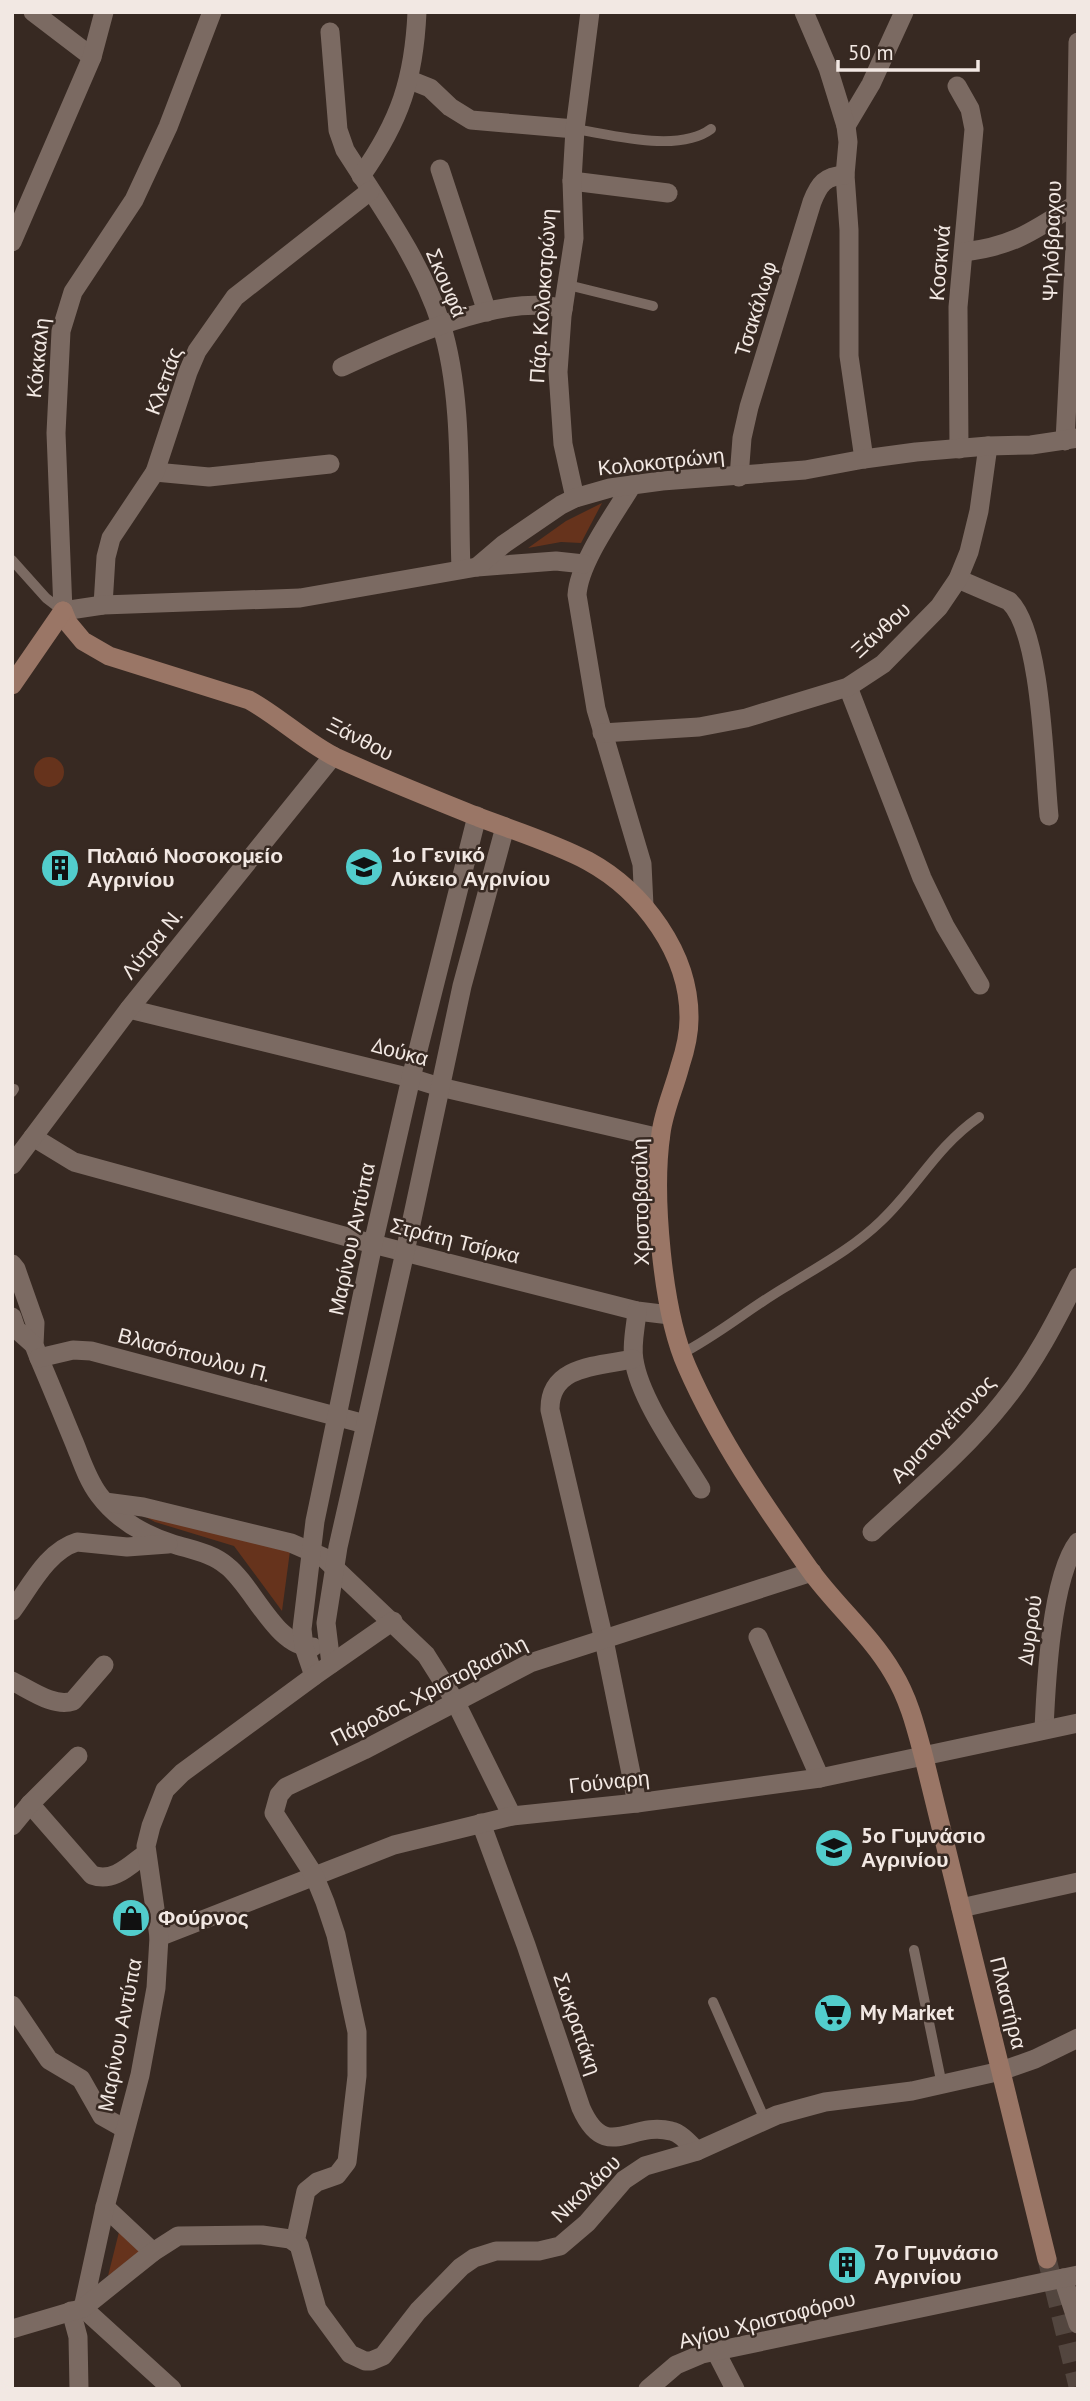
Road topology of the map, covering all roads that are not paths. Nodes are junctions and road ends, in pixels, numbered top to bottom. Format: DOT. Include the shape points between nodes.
graph roads {
  1 [pos="33,12"];
  2 [pos="104,12"];
  3 [pos="212,12"];
  4 [pos="418,12"];
  5 [pos="590,12"];
  6 [pos="804,12"];
  7 [pos="904,12"];
  8 [pos="330,32"];
  9 [pos="1078,43"];
  10 [pos="92,57"];
  11 [pos="410,80"];
  12 [pos="957,86"];
  13 [pos="846,126"];
  14 [pos="575,129"];
  15 [pos="711,130"];
  16 [pos="440,169"];
  17 [pos="845,175"];
  18 [pos="572,181"];
  19 [pos="366,183"];
  20 [pos="668,193"];
  21 [pos="1076,204"];
  22 [pos="13,239"];
  23 [pos="964,252"];
  24 [pos="568,285"];
  25 [pos="653,306"];
  26 [pos="563,309"];
  27 [pos="487,312"];
  28 [pos="442,327"];
  29 [pos="342,367"];
  30 [pos="1072,440"];
  31 [pos="988,446"];
  32 [pos="959,449"];
  33 [pos="864,459"];
  34 [pos="330,464"];
  35 [pos="155,472"];
  36 [pos="738,477"];
  37 [pos="632,485"];
  38 [pos="575,498"];
  39 [pos="12,560"];
  40 [pos="583,564"];
  41 [pos="469,568"];
  42 [pos="958,579"];
  43 [pos="103,605"];
  44 [pos="63,611"];
  45 [pos="12,685"];
  46 [pos="848,687"];
  47 [pos="602,733"];
  48 [pos="333,756"];
  49 [pos="477,816"];
  50 [pos="1049,816"];
  51 [pos="505,827"];
  52 [pos="644,906"];
  53 [pos="442,957"];
  54 [pos="467,964"];
  55 [pos="980,985"];
  56 [pos="129,1009"];
  57 [pos="411,1078"];
  58 [pos="440,1087"];
  59 [pos="979,1117"];
  60 [pos="33,1137"];
  61 [pos="660,1138"];
  62 [pos="12,1165"];
  63 [pos="373,1244"];
  64 [pos="405,1252"];
  65 [pos="12,1264"];
  66 [pos="1078,1277"];
  67 [pos="637,1311"];
  68 [pos="670,1315"];
  69 [pos="12,1317"];
  70 [pos="37,1351"];
  71 [pos="681,1354"];
  72 [pos="633,1359"];
  73 [pos="337,1416"];
  74 [pos="365,1424"];
  75 [pos="701,1489"];
  76 [pos="105,1502"];
  77 [pos="872,1532"];
  78 [pos="1078,1542"];
  79 [pos="172,1544"];
  80 [pos="312,1550"];
  81 [pos="335,1566"];
  82 [pos="811,1572"];
  83 [pos="12,1611"];
  84 [pos="393,1621"];
  85 [pos="758,1637"];
  86 [pos="604,1640"];
  87 [pos="304,1647"];
  88 [pos="330,1655"];
  89 [pos="104,1665"];
  90 [pos="314,1676"];
  91 [pos="12,1681"];
  92 [pos="455,1701"];
  93 [pos="1078,1723"];
  94 [pos="1044,1729"];
  95 [pos="78,1756"];
  96 [pos="924,1758"];
  97 [pos="820,1779"];
  98 [pos="637,1803"];
  99 [pos="30,1804"];
  100 [pos="512,1816"];
  101 [pos="481,1823"];
  102 [pos="12,1826"];
  103 [pos="145,1854"];
  104 [pos="314,1875"];
  105 [pos="1078,1882"];
  106 [pos="961,1908"];
  107 [pos="159,1937"];
  108 [pos="914,1950"];
  109 [pos="713,2002"];
  110 [pos="12,2005"];
  111 [pos="1078,2038"];
  112 [pos="1000,2071"];
  113 [pos="942,2085"];
  114 [pos="765,2120"];
  115 [pos="125,2129"];
  116 [pos="697,2151"];
  117 [pos="105,2207"];
  118 [pos="295,2242"];
  119 [pos="153,2252"];
  120 [pos="1047,2259"];
  121 [pos="1070,2277"];
  122 [pos="77,2309"];
  123 [pos="1078,2324"];
  124 [pos="12,2329"];
  125 [pos="716,2352"];
  126 [pos="79,2389"];
  127 [pos="172,2389"];
  128 [pos="648,2389"];
  129 [pos="735,2389"];
  1 -- 10 [label="street"];
  2 -- 10 [label="street"];
  3 -- 44 [label="street, Κόκκαλη" via="134,200 74,292 61,331 56,433"];
  4 -- 11 [label="street"];
  5 -- 14 [label="street, Πάρ. Κολοκοτρώνη"];
  6 -- 13 [label="street"];
  7 -- 13 [label="street"];
  8 -- 19 [label="street, Σκουφά" via="338,130"];
  9 -- 21 [label="street, Ψηλόβραχου"];
  10 -- 22 [label="street"];
  11 -- 14 [label="street" via="430,88 471,120"];
  11 -- 19 [label="street"];
  12 -- 23 [label="street, Κοσκινά" via="970,108 974,128"];
  13 -- 17 [label="street"];
  14 -- 15 [label="lane" via="668,142"];
  14 -- 18 [label="street, Πάρ. Κολοκοτρώνη"];
  16 -- 27 [label="street"];
  17 -- 33 [label="street" via="849,356"];
  17 -- 36 [label="street, Τσακάλωφ" via="826,178 812,202 749,407"];
  18 -- 20 [label="street"];
  18 -- 24 [label="street, Πάρ. Κολοκοτρώνη" via="575,218"];
  19 -- 28 [label="street, Σκουφά" via="404,245"];
  19 -- 35 [label="street, Κλεπάς" via="227,306 192,361"];
  21 -- 23 [label="street" via="1020,239"];
  21 -- 30 [label="street, Ψηλόβραχου"];
  23 -- 32 [label="street, Κοσκινά" via="958,307"];
  24 -- 25 [label="lane"];
  24 -- 26 [label="street, Πάρ. Κολοκοτρώνη"];
  26 -- 27 [label="street" via="539,304"];
  26 -- 38 [label="street, Πάρ. Κολοκοτρώνη" via="559,413"];
  27 -- 28 [label="street"];
  28 -- 29 [label="street"];
  28 -- 41 [label="street, Σκουφά" via="456,409"];
  30 -- 31 [label="street, Κολοκοτρώνη"];
  31 -- 32 [label="street, Κολοκοτρώνη"];
  31 -- 42 [label="street, Ξάνθου" via="979,512"];
  32 -- 33 [label="street, Κολοκοτρώνη"];
  33 -- 36 [label="street, Κολοκοτρώνη"];
  34 -- 35 [label="street" via="209,477"];
  35 -- 43 [label="street, Κλεπάς" via="111,538"];
  36 -- 37 [label="street, Κολοκοτρώνη"];
  37 -- 38 [label="street, Κολοκοτρώνη"];
  37 -- 40 [label="street"];
  38 -- 41 [label="street, Κολοκοτρώνη"];
  39 -- 44 [label="lane"];
  40 -- 41 [label="street" via="556,561"];
  40 -- 47 [label="street" via="578,603"];
  41 -- 43 [label="street" via="300,598"];
  42 -- 46 [label="street, Ξάνθου" via="939,607 883,664"];
  42 -- 50 [label="street" via="1009,601 1025,627 1035,668"];
  43 -- 44 [label="street"];
  44 -- 45 [label="main road"];
  44 -- 48 [label="main road, Ξάνθου" via="75,633 94,649 249,700"];
  46 -- 47 [label="street, Ξάνθου" via="720,724"];
  46 -- 55 [label="street" via="922,878"];
  47 -- 52 [label="street" via="642,864"];
  48 -- 49 [label="main road, Ξάνθου"];
  48 -- 56 [label="street, Λύτρα Ν."];
  49 -- 51 [label="main road, Ξάνθου"];
  49 -- 53 [label="street, Μαρίνου Αντύπα"];
  51 -- 52 [label="main road, Ξάνθου" via="586,860"];
  51 -- 54 [label="street"];
  52 -- 61 [label="main road, Χριστοβασίλη" via="681,968 689,1005 687,1041"];
  53 -- 54 [label="street"];
  53 -- 57 [label="street, Μαρίνου Αντύπα"];
  54 -- 58 [label="street"];
  56 -- 57 [label="street, Δούκα"];
  56 -- 60 [label="street, Λύτρα Ν."];
  57 -- 58 [label="street, Δούκα"];
  57 -- 63 [label="street, Μαρίνου Αντύπα"];
  58 -- 61 [label="street, Δούκα"];
  58 -- 64 [label="street"];
  59 -- 71 [label="lane" via="941,1149 905,1196 862,1238"];
  60 -- 62 [label="street, Λύτρα Ν."];
  60 -- 63 [label="street, Στράτη Τσίρκα" via="74,1162"];
  61 -- 68 [label="main road, Χριστοβασίλη" via="660,1219"];
  63 -- 64 [label="street, Στράτη Τσίρκα"];
  63 -- 73 [label="street, Μαρίνου Αντύπα"];
  64 -- 67 [label="street, Στράτη Τσίρκα"];
  64 -- 74 [label="street"];
  65 -- 70 [label="street" via="35,1323"];
  66 -- 77 [label="street, Αριστογείτονος" via="1040,1350 1002,1403"];
  67 -- 68 [label="street, Στράτη Τσίρκα"];
  67 -- 72 [label="street"];
  68 -- 71 [label="main road, Χριστοβασίλη"];
  69 -- 70 [label="street"];
  70 -- 73 [label="street, Βλασόπουλου Π." via="91,1351"];
  70 -- 76 [label="street" via="87,1475"];
  71 -- 82 [label="main road, Χριστοβασίλη" via="735,1460"];
  72 -- 75 [label="street" via="651,1406"];
  72 -- 86 [label="street" via="562,1377 550,1397"];
  73 -- 74 [label="street, Βλασόπουλου Π."];
  73 -- 80 [label="street, Μαρίνου Αντύπα"];
  74 -- 81 [label="street"];
  76 -- 79 [label="street" via="136,1529"];
  76 -- 80 [label="street" via="143,1507"];
  78 -- 94 [label="street, Δυρρού" via="1059,1588"];
  79 -- 83 [label="street" via="69,1544 47,1563"];
  79 -- 87 [label="street" via="224,1563 282,1633"];
  80 -- 81 [label="street"];
  80 -- 87 [label="street, Μαρίνου Αντύπα"];
  81 -- 84 [label="street"];
  81 -- 88 [label="street" via="326,1623"];
  82 -- 86 [label="street, Πάροδος Χριστοβασίλη"];
  82 -- 96 [label="main road, Χριστοβασίλη" via="892,1670 912,1713"];
  84 -- 88 [label="street, Μαρίνου Αντύπα"];
  84 -- 92 [label="street" via="426,1655"];
  85 -- 97 [label="street"];
  86 -- 92 [label="street, Πάροδος Χριστοβασίλη" via="530,1663"];
  86 -- 98 [label="street"];
  87 -- 88 [label="street"];
  87 -- 90 [label="street, Μαρίνου Αντύπα"];
  88 -- 90 [label="street, Μαρίνου Αντύπα"];
  89 -- 91 [label="street" via="70,1703 55,1702"];
  90 -- 103 [label="street, Μαρίνου Αντύπα" via="169,1784"];
  92 -- 100 [label="street"];
  92 -- 104 [label="street, Πάροδος Χριστοβασίλη" via="286,1787 279,1795 274,1813"];
  93 -- 94 [label="street, Γούναρη"];
  94 -- 96 [label="street, Γούναρη"];
  95 -- 99 [label="street"];
  96 -- 97 [label="street, Γούναρη"];
  96 -- 106 [label="main road, Πλαστήρα"];
  97 -- 98 [label="street, Γούναρη"];
  98 -- 100 [label="street, Γούναρη"];
  99 -- 102 [label="street"];
  99 -- 103 [label="street" via="92,1875 113,1877"];
  100 -- 101 [label="street, Γούναρη"];
  101 -- 104 [label="street, Γούναρη" via="394,1845"];
  101 -- 116 [label="street, Σωκρατάκη" via="591,2127 612,2137 672,2131"];
  103 -- 107 [label="street, Μαρίνου Αντύπα"];
  104 -- 107 [label="street, Γούναρη"];
  104 -- 118 [label="street, Πάροδος Χριστοβασίλη" via="336,1935 354,2013 357,2076 345,2168 306,2191"];
  105 -- 106 [label="street"];
  106 -- 112 [label="main road, Πλαστήρα"];
  107 -- 115 [label="street, Μαρίνου Αντύπα" via="156,1989"];
  108 -- 113 [label="lane"];
  109 -- 114 [label="lane"];
  110 -- 115 [label="street" via="49,2060 78,2076 102,2116"];
  111 -- 112 [label="street, Νικολάου"];
  112 -- 113 [label="street, Νικολάου"];
  112 -- 120 [label="main road, Πλαστήρα"];
  113 -- 114 [label="street, Νικολάου" via="825,2102"];
  114 -- 116 [label="street, Νικολάου"];
  115 -- 117 [label="street, Μαρίνου Αντύπα"];
  116 -- 118 [label="street, Νικολάου" via="633,2173 560,2246 496,2251 474,2258 418,2311 383,2356 371,2361 350,2354 317,2309"];
  117 -- 119 [label="street"];
  117 -- 122 [label="street, Μαρίνου Αντύπα"];
  118 -- 119 [label="street" via="262,2235 187,2235 170,2239"];
  119 -- 122 [label="street"];
  121 -- 123 [label="street, Αγίου Χριστοφόρου"];
  121 -- 125 [label="street, Αγίου Χριστοφόρου"];
  122 -- 124 [label="street"];
  122 -- 126 [label="street"];
  122 -- 127 [label="street"];
  125 -- 128 [label="street, Αγίου Χριστοφόρου" via="683,2361"];
  125 -- 129 [label="street"];
}
